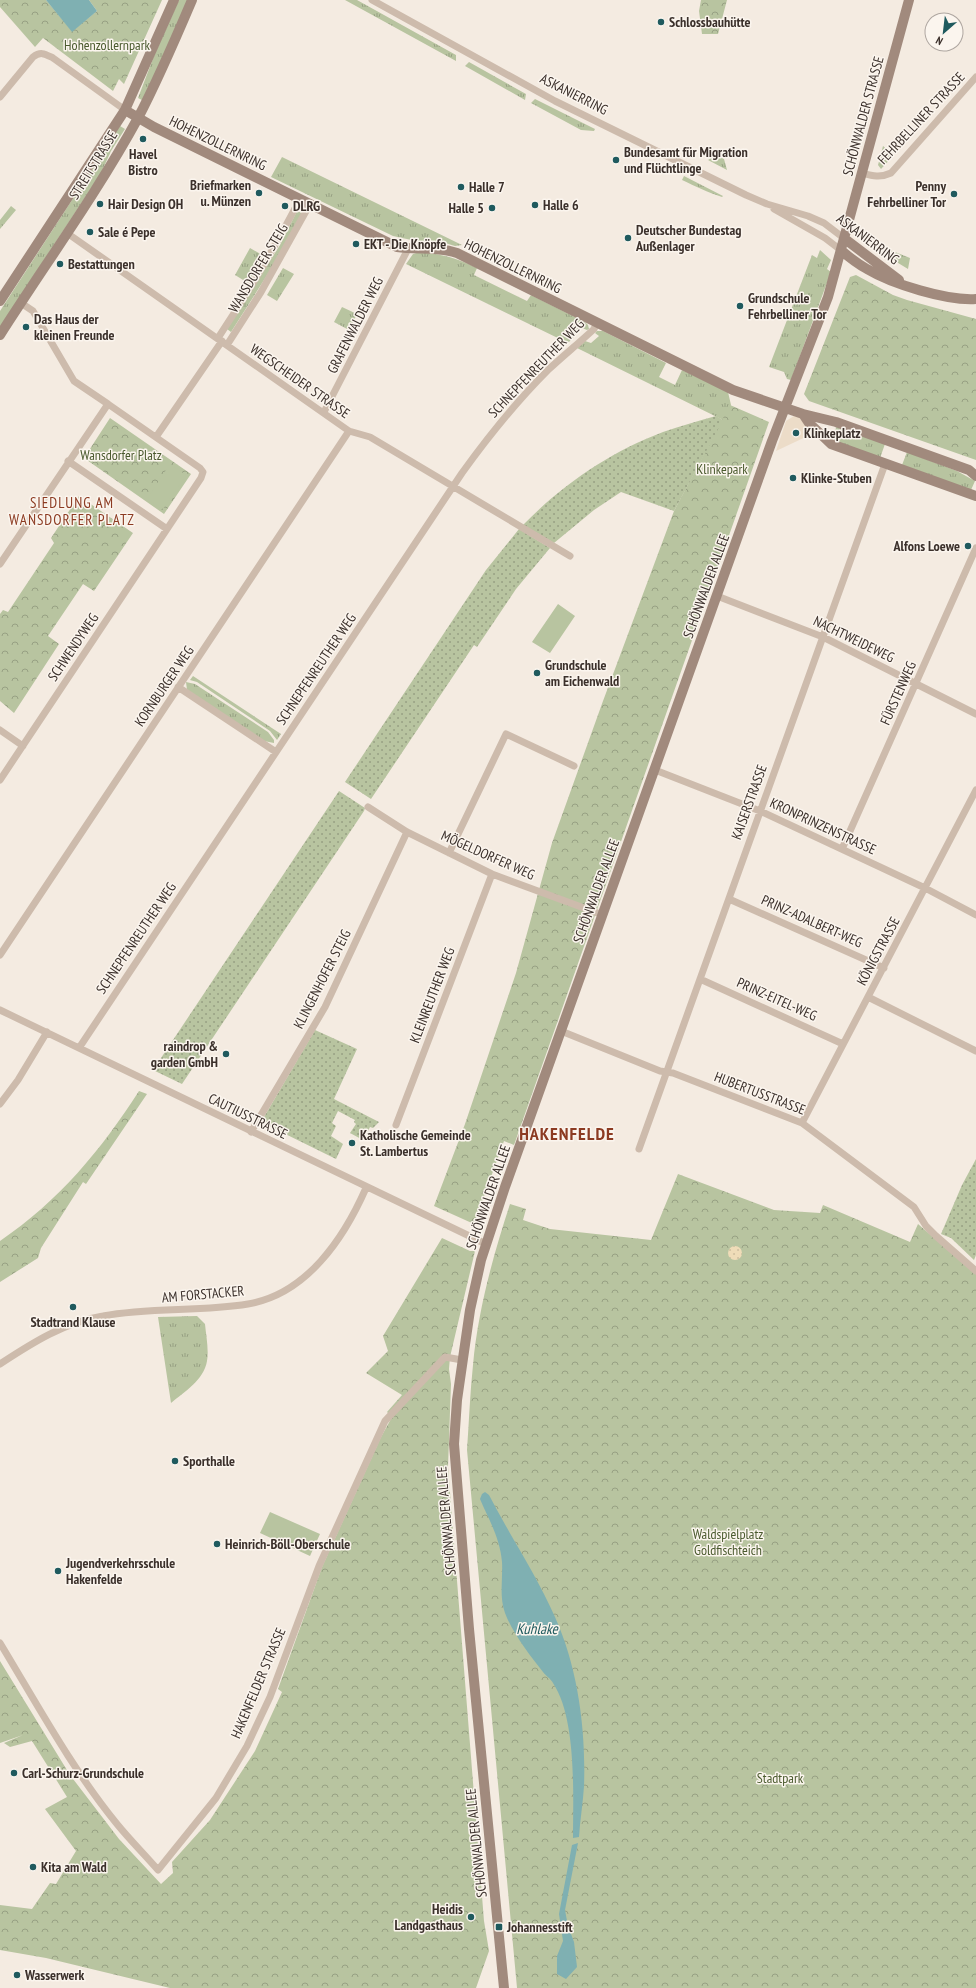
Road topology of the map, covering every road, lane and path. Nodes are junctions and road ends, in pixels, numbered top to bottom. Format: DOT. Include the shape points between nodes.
graph roads {
  1 [pos="174,0"];
  2 [pos="192,0"];
  3 [pos="372,0"];
  4 [pos="909,0"];
  5 [pos="976,77"];
  6 [pos="0,97"];
  7 [pos="125,110"];
  8 [pos="138,117"];
  9 [pos="862,173"];
  10 [pos="300,199"];
  11 [pos="310,204"];
  12 [pos="767,204"];
  13 [pos="66,233"];
  14 [pos="845,239"];
  15 [pos="408,249"];
  16 [pos="842,251"];
  17 [pos="906,284"];
  18 [pos="976,299"];
  19 [pos="0,301"];
  20 [pos="21,303"];
  21 [pos="597,322"];
  22 [pos="0,335"];
  23 [pos="222,341"];
  24 [pos="108,404"];
  25 [pos="785,408"];
  26 [pos="324,412"];
  27 [pos="803,414"];
  28 [pos="349,431"];
  29 [pos="156,437"];
  30 [pos="68,461"];
  31 [pos="885,464"];
  32 [pos="976,476"];
  33 [pos="452,486"];
  34 [pos="976,496"];
  35 [pos="167,529"];
  36 [pos="976,548"];
  37 [pos="570,556"];
  38 [pos="0,564"];
  39 [pos="717,596"];
  40 [pos="823,637"];
  41 [pos="916,684"];
  42 [pos="178,687"];
  43 [pos="976,714"];
  44 [pos="0,730"];
  45 [pos="23,746"];
  46 [pos="276,752"];
  47 [pos="574,766"];
  48 [pos="655,770"];
  49 [pos="0,780"];
  50 [pos="976,790"];
  51 [pos="368,807"];
  52 [pos="760,811"];
  53 [pos="407,832"];
  54 [pos="842,849"];
  55 [pos="449,853"];
  56 [pos="492,874"];
  57 [pos="925,888"];
  58 [pos="729,899"];
  59 [pos="603,915"];
  60 [pos="976,915"];
  61 [pos="0,955"];
  62 [pos="884,968"];
  63 [pos="700,979"];
  64 [pos="868,997"];
  65 [pos="0,1010"];
  66 [pos="561,1031"];
  67 [pos="47,1032"];
  68 [pos="843,1044"];
  69 [pos="79,1048"];
  70 [pos="976,1051"];
  71 [pos="666,1072"];
  72 [pos="0,1104"];
  73 [pos="802,1122"];
  74 [pos="396,1125"];
  75 [pos="251,1132"];
  76 [pos="639,1149"];
  77 [pos="366,1188"];
  78 [pos="486,1244"];
  79 [pos="976,1271"];
  80 [pos="462,1360"];
  81 [pos="0,1364"];
  82 [pos="0,1643"];
  83 [pos="504,1988"];
  1 -- 7 [label="main road, STREITSTRASSE"];
  2 -- 8 [label="main road, STREITSTRASSE"];
  3 -- 12 [label="street, ASKANIERRING" via="555,101"];
  4 -- 9 [label="main road, SCHÖNWALDER STRASSE"];
  5 -- 9 [label="street, FEHRBELLINER STRASSE" via="891,173 875,176"];
  6 -- 7 [label="street" via="33,57 43,53"];
  7 -- 8 [label="main road, HOHENZOLLERNRING"];
  7 -- 19 [label="main road, STREITSTRASSE"];
  8 -- 10 [label="main road, HOHENZOLLERNRING"];
  8 -- 13 [label="main road, STREITSTRASSE"];
  9 -- 14 [label="main road, SCHÖNWALDER STRASSE"];
  10 -- 11 [label="main road, HOHENZOLLERNRING"];
  10 -- 23 [label="street, WANSDORFER STEIG"];
  11 -- 15 [label="main road, HOHENZOLLERNRING" via="397,247"];
  11 -- 23 [label="street, WANSDORFER STEIG" via="261,292"];
  12 -- 14 [label="street, ASKANIERRING" via="824,223"];
  12 -- 16 [label="street, ASKANIERRING"];
  13 -- 20 [label="main road, STREITSTRASSE"];
  13 -- 23 [label="street, WEGSCHEIDER STRASSE"];
  14 -- 16 [label="main road, SCHÖNWALDER STRASSE"];
  14 -- 17 [label="main road, ASKANIERRING"];
  15 -- 21 [label="main road, HOHENZOLLERNRING" via="440,249 457,253"];
  15 -- 26 [label="street, GRAFENWALDER WEG"];
  16 -- 17 [label="main road, ASKANIERRING" via="867,270 888,280"];
  16 -- 25 [label="main road, SCHÖNWALDER ALLEE" via="828,297"];
  17 -- 18 [label="main road, ASKANIERRING" via="952,298"];
  20 -- 22 [label="main road, STREITSTRASSE"];
  20 -- 24 [label="street" via="33,311 74,380"];
  21 -- 25 [label="main road, HOHENZOLLERNRING" via="733,390"];
  21 -- 33 [label="street, SCHNEPFENREUTHER WEG" via="594,329 549,370 502,421"];
  23 -- 26 [label="street, WEGSCHEIDER STRASSE"];
  23 -- 29 [label="street, WANSDORFER STEIG"];
  24 -- 29 [label="street"];
  24 -- 30 [label="street"];
  25 -- 27 [label="main road, HOHENZOLLERNRING"];
  25 -- 39 [label="main road, SCHÖNWALDER ALLEE"];
  26 -- 28 [label="street, WEGSCHEIDER STRASSE"];
  27 -- 31 [label="main road" via="831,444"];
  27 -- 32 [label="main road, HOHENZOLLERNRING" via="836,422 936,457 969,470"];
  28 -- 33 [label="street, WEGSCHEIDER STRASSE" via="370,437"];
  28 -- 42 [label="street, KORNBURGER WEG"];
  29 -- 35 [label="street" via="203,472"];
  30 -- 35 [label="street"];
  30 -- 38 [label="street"];
  31 -- 34 [label="main road"];
  31 -- 40 [label="street, KAISERSTRASSE"];
  33 -- 37 [label="street, WEGSCHEIDER STRASSE"];
  33 -- 46 [label="street, SCHNEPFENREUTHER WEG"];
  35 -- 45 [label="street, SCHWENDYWEG"];
  36 -- 41 [label="street, FÜRSTENWEG"];
  39 -- 40 [label="street, NACHTWEIDEWEG"];
  39 -- 48 [label="main road, SCHÖNWALDER ALLEE"];
  40 -- 41 [label="street, NACHTWEIDEWEG"];
  40 -- 52 [label="street, KAISERSTRASSE"];
  41 -- 43 [label="street, NACHTWEIDEWEG"];
  41 -- 54 [label="street, FÜRSTENWEG"];
  42 -- 46 [label="street"];
  42 -- 61 [label="street, KORNBURGER WEG"];
  44 -- 45 [label="street"];
  45 -- 49 [label="street, SCHWENDYWEG"];
  46 -- 69 [label="street, SCHNEPFENREUTHER WEG"];
  47 -- 55 [label="street" via="506,734"];
  48 -- 52 [label="street, KRONPRINZENSTRASSE"];
  48 -- 59 [label="main road, SCHÖNWALDER ALLEE"];
  50 -- 57 [label="street, KÖNIGSTRASSE"];
  51 -- 53 [label="street, MÖGELDORFER WEG"];
  52 -- 54 [label="street, KRONPRINZENSTRASSE"];
  52 -- 58 [label="street, KAISERSTRASSE"];
  53 -- 55 [label="street, MÖGELDORFER WEG"];
  53 -- 75 [label="street, KLINGENHOFER STEIG" via="325,1007"];
  54 -- 57 [label="street, KRONPRINZENSTRASSE"];
  55 -- 56 [label="street, MÖGELDORFER WEG"];
  56 -- 59 [label="street, MÖGELDORFER WEG"];
  56 -- 74 [label="street, KLEINREUTHER WEG"];
  57 -- 60 [label="street, KRONPRINZENSTRASSE"];
  57 -- 62 [label="street, KÖNIGSTRASSE"];
  58 -- 62 [label="street, PRINZ-ADALBERT-WEG"];
  58 -- 63 [label="street, KAISERSTRASSE"];
  59 -- 66 [label="main road, SCHÖNWALDER ALLEE"];
  62 -- 64 [label="street, KÖNIGSTRASSE"];
  63 -- 68 [label="street, PRINZ-EITEL-WEG"];
  63 -- 71 [label="street, KAISERSTRASSE"];
  64 -- 68 [label="street, KÖNIGSTRASSE"];
  64 -- 70 [label="street"];
  65 -- 67 [label="street, CAUTIUSSTRASSE"];
  66 -- 71 [label="street, HUBERTUSSTRASSE"];
  66 -- 78 [label="main road, SCHÖNWALDER ALLEE"];
  67 -- 69 [label="street, CAUTIUSSTRASSE"];
  67 -- 72 [label="street"];
  68 -- 73 [label="street, KÖNIGSTRASSE"];
  69 -- 75 [label="street, CAUTIUSSTRASSE"];
  71 -- 73 [label="street, HUBERTUSSTRASSE"];
  71 -- 76 [label="street, KAISERSTRASSE"];
  73 -- 79 [label="street, HUBERTUSSTRASSE" via="914,1207 926,1226"];
  75 -- 77 [label="street, CAUTIUSSTRASSE"];
  77 -- 78 [label="street, CAUTIUSSTRASSE"];
  77 -- 81 [label="street, AM FORSTACKER" via="339,1238 323,1260 302,1279 281,1292 249,1304 124,1312 77,1322 43,1337"];
  78 -- 80 [label="main road, SCHÖNWALDER ALLEE" via="470,1310"];
  80 -- 82 [label="street, HAKENFELDER STRASSE" via="445,1357 385,1421 319,1566 270,1697 247,1746 216,1798 158,1870 96,1796 51,1730"];
  80 -- 83 [label="main road, SCHÖNWALDER ALLEE" via="454,1444"];
}
